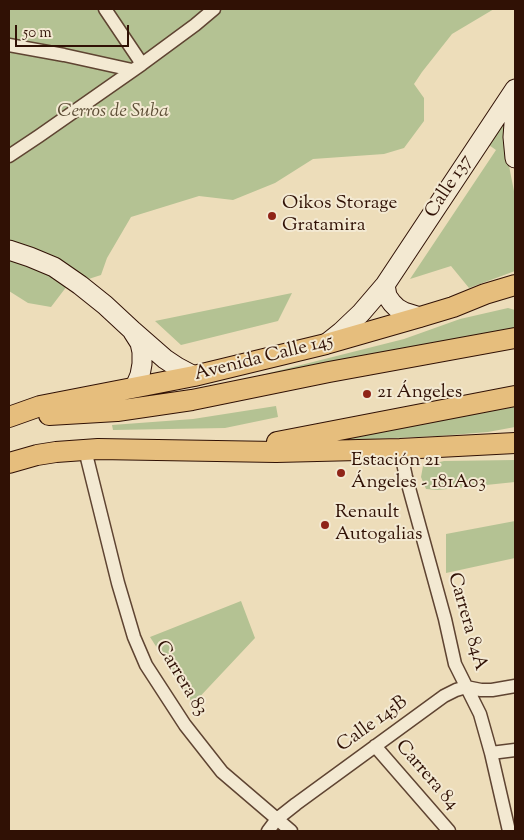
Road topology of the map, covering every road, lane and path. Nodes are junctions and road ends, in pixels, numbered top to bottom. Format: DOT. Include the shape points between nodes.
graph roads {
  1 [pos="105,9"];
  2 [pos="214,9"];
  3 [pos="9,44"];
  4 [pos="137,67"];
  5 [pos="515,89"];
  6 [pos="515,110"];
  7 [pos="9,156"];
  8 [pos="515,158"];
  9 [pos="9,250"];
  10 [pos="385,285"];
  11 [pos="515,285"];
  12 [pos="515,299"];
  13 [pos="453,307"];
  14 [pos="420,317"];
  15 [pos="133,331"];
  16 [pos="515,338"];
  17 [pos="326,344"];
  18 [pos="194,376"];
  19 [pos="135,387"];
  20 [pos="515,396"];
  21 [pos="9,418"];
  22 [pos="511,442"];
  23 [pos="400,449"];
  24 [pos="85,450"];
  25 [pos="225,450"];
  26 [pos="9,463"];
  27 [pos="515,686"];
  28 [pos="466,687"];
  29 [pos="375,746"];
  30 [pos="515,750"];
  31 [pos="491,753"];
  32 [pos="277,819"];
  33 [pos="510,824"];
  34 [pos="268,831"];
  35 [pos="291,831"];
  36 [pos="448,831"];
  1 -- 4 [label="street"];
  2 -- 4 [label="street"];
  3 -- 4 [label="street"];
  4 -- 7 [label="street"];
  5 -- 10 [label="street, Calle 137"];
  6 -- 8 [label="street"];
  9 -- 15 [label="street" via="54,267 105,305"];
  10 -- 14 [label="street" via="387,296 397,308"];
  10 -- 17 [label="street, Calle 137" via="361,313"];
  11 -- 13 [label="main road, Avenida Calle 145"];
  12 -- 13 [label="main road" via="504,296 483,298"];
  13 -- 14 [label="main road, Avenida Calle 145"];
  14 -- 17 [label="main road, Avenida Calle 145"];
  15 -- 18 [label="street" via="177,367"];
  15 -- 19 [label="street" via="142,352"];
  16 -- 21 [label="main road, Avenida Calle 145" via="192,400 117,411"];
  17 -- 18 [label="main road, Avenida Calle 145"];
  18 -- 19 [label="main road, Avenida Calle 145"];
  19 -- 21 [label="main road, Avenida Calle 145" via="40,406"];
  20 -- 25 [label="main road"];
  22 -- 23 [label="main road"];
  23 -- 25 [label="main road"];
  23 -- 28 [label="street, Carrera 84A" via="455,664"];
  24 -- 25 [label="main road"];
  24 -- 26 [label="main road" via="37,455"];
  24 -- 32 [label="street, Carrera 83" via="118,583 146,666 185,725 222,772"];
  27 -- 28 [label="street, Calle 145B" via="492,690"];
  28 -- 29 [label="street, Calle 145B" via="444,696"];
  28 -- 31 [label="street, Carrera 84A" via="480,714"];
  29 -- 32 [label="street, Calle 145B"];
  29 -- 36 [label="street, Carrera 84"];
  30 -- 31 [label="street"];
  31 -- 33 [label="street, Carrera 84A"];
  32 -- 34 [label="street, Calle 145B"];
  32 -- 35 [label="street, Carrera 83"];
}
